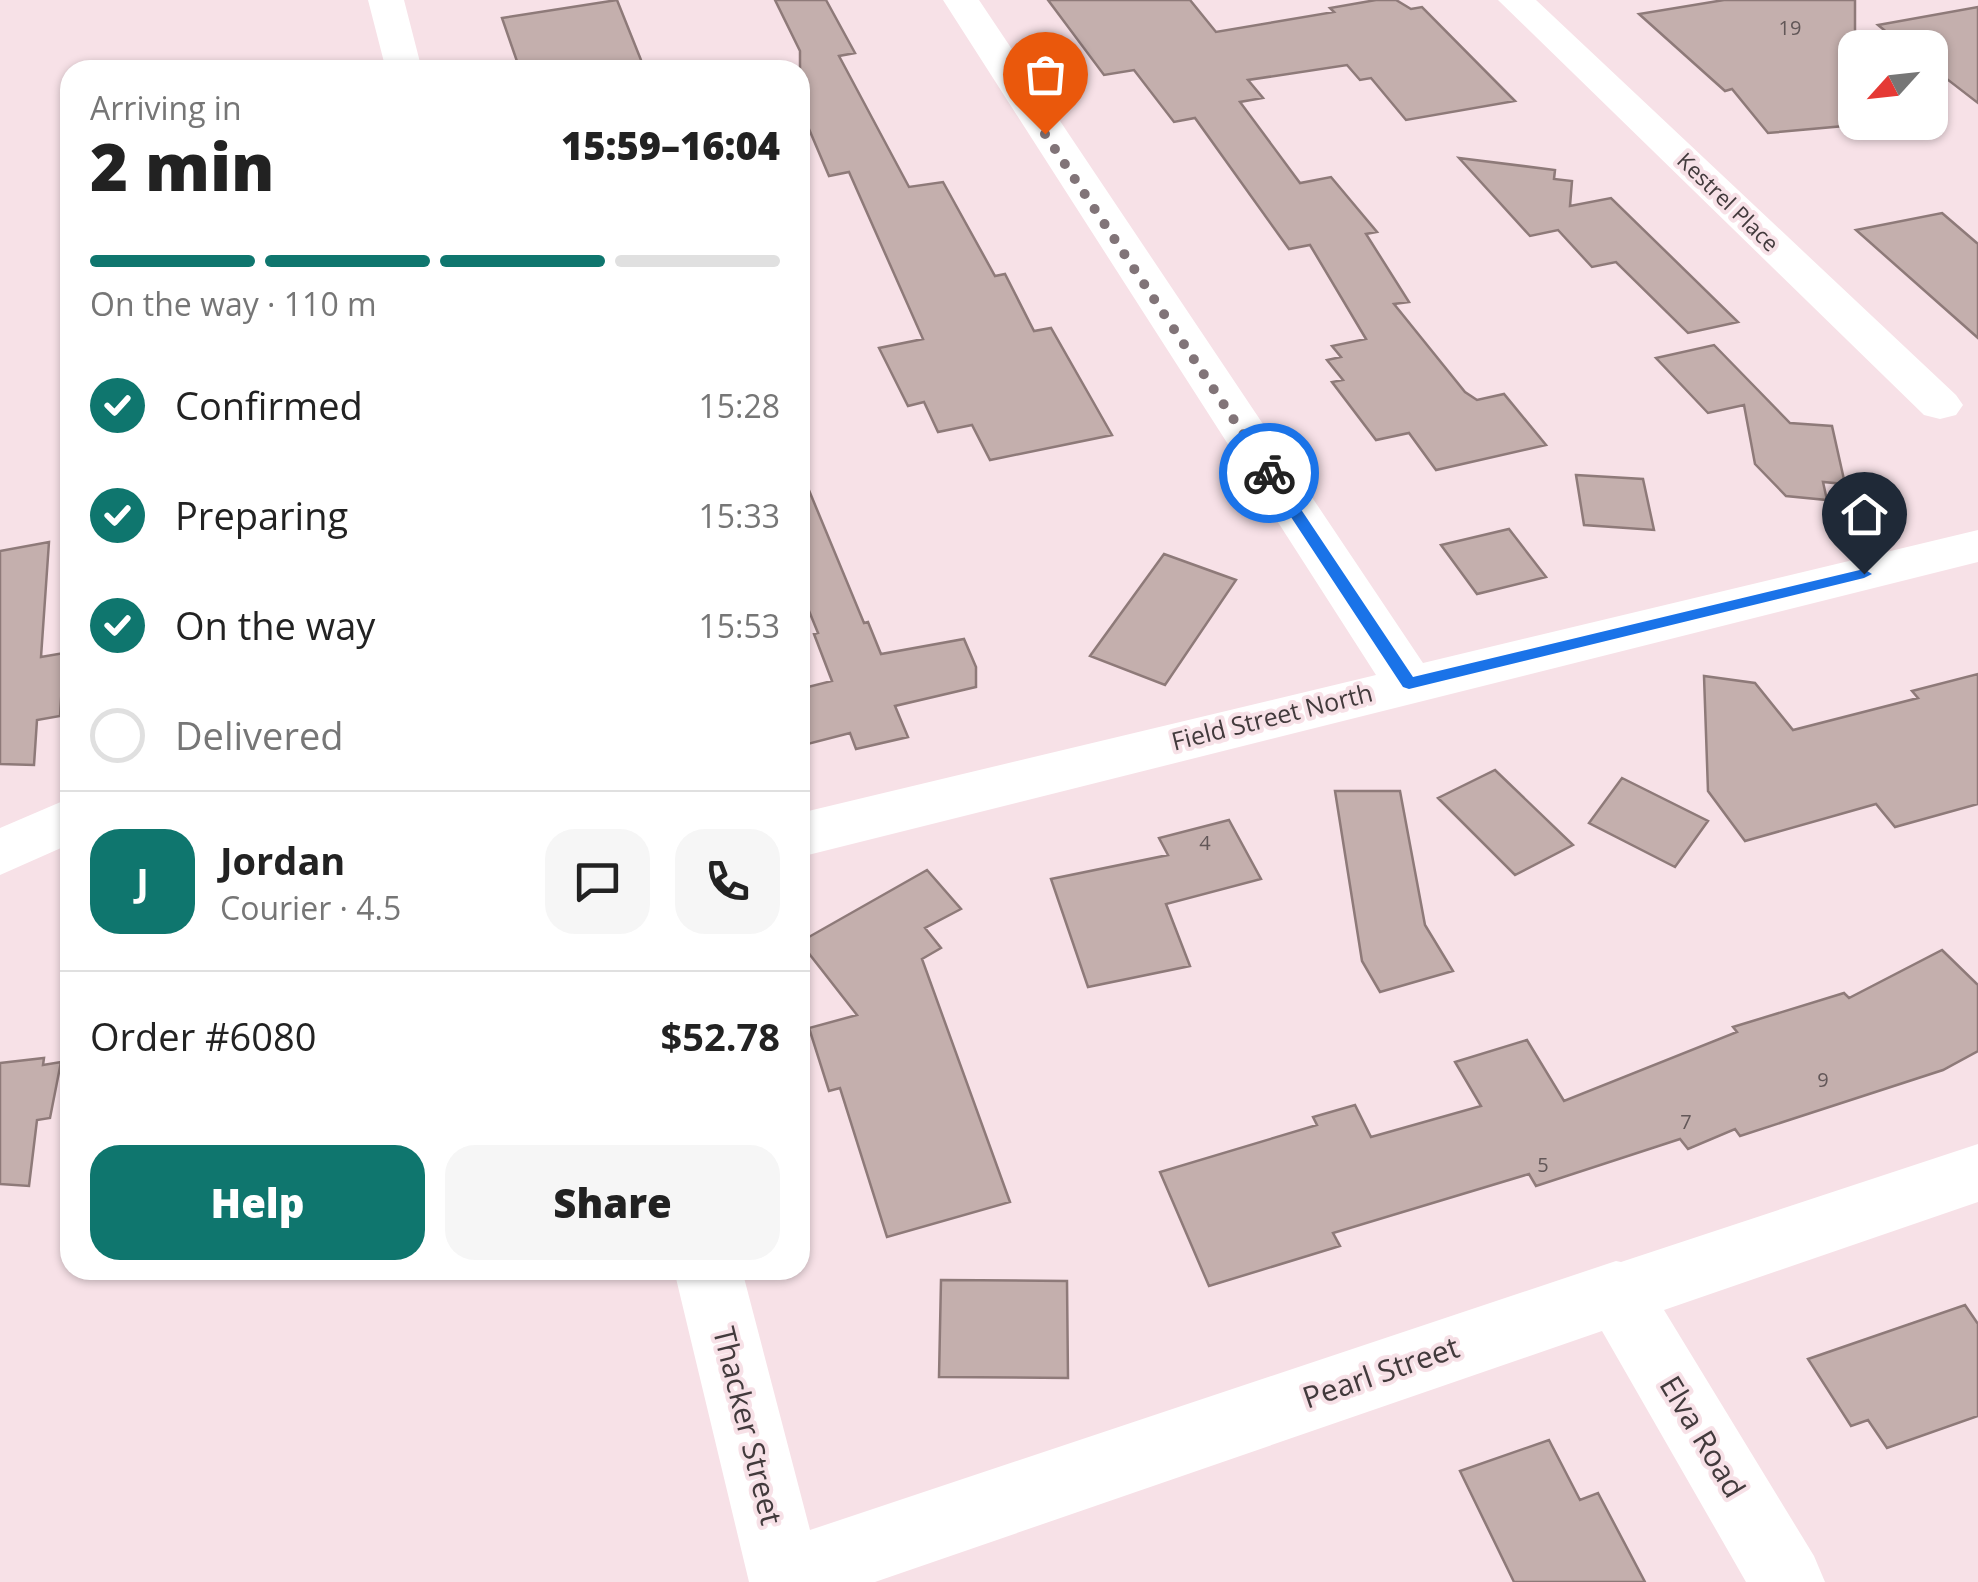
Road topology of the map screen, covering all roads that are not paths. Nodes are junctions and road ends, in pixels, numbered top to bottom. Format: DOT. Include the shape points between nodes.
graph roads {
  1 [pos="386,0"];
  2 [pos="961,0"];
  3 [pos="1516,0"];
  4 [pos="401,60"];
  5 [pos="1940,405"];
  6 [pos="1978,546"];
  7 [pos="1409,684"];
  8 [pos="60,824"];
  9 [pos="810,833"];
  10 [pos="0,853"];
  11 [pos="1978,1173"];
  12 [pos="710,1280"];
  13 [pos="1616,1292"];
  14 [pos="785,1579"];
  15 [pos="1788,1582"];
  1 -- 4 [label="street"];
  2 -- 7 [label="street"];
  3 -- 5 [label="street, Kestrel Place"];
  6 -- 7 [label="street, Field Street North"];
  7 -- 9 [label="street, Field Street North"];
  8 -- 10 [label="street"];
  11 -- 13 [label="street, Pearl Street"];
  12 -- 14 [label="street, Thacker Street"];
  13 -- 14 [label="street, Pearl Street"];
  13 -- 15 [label="street, Elva Road"];
}
